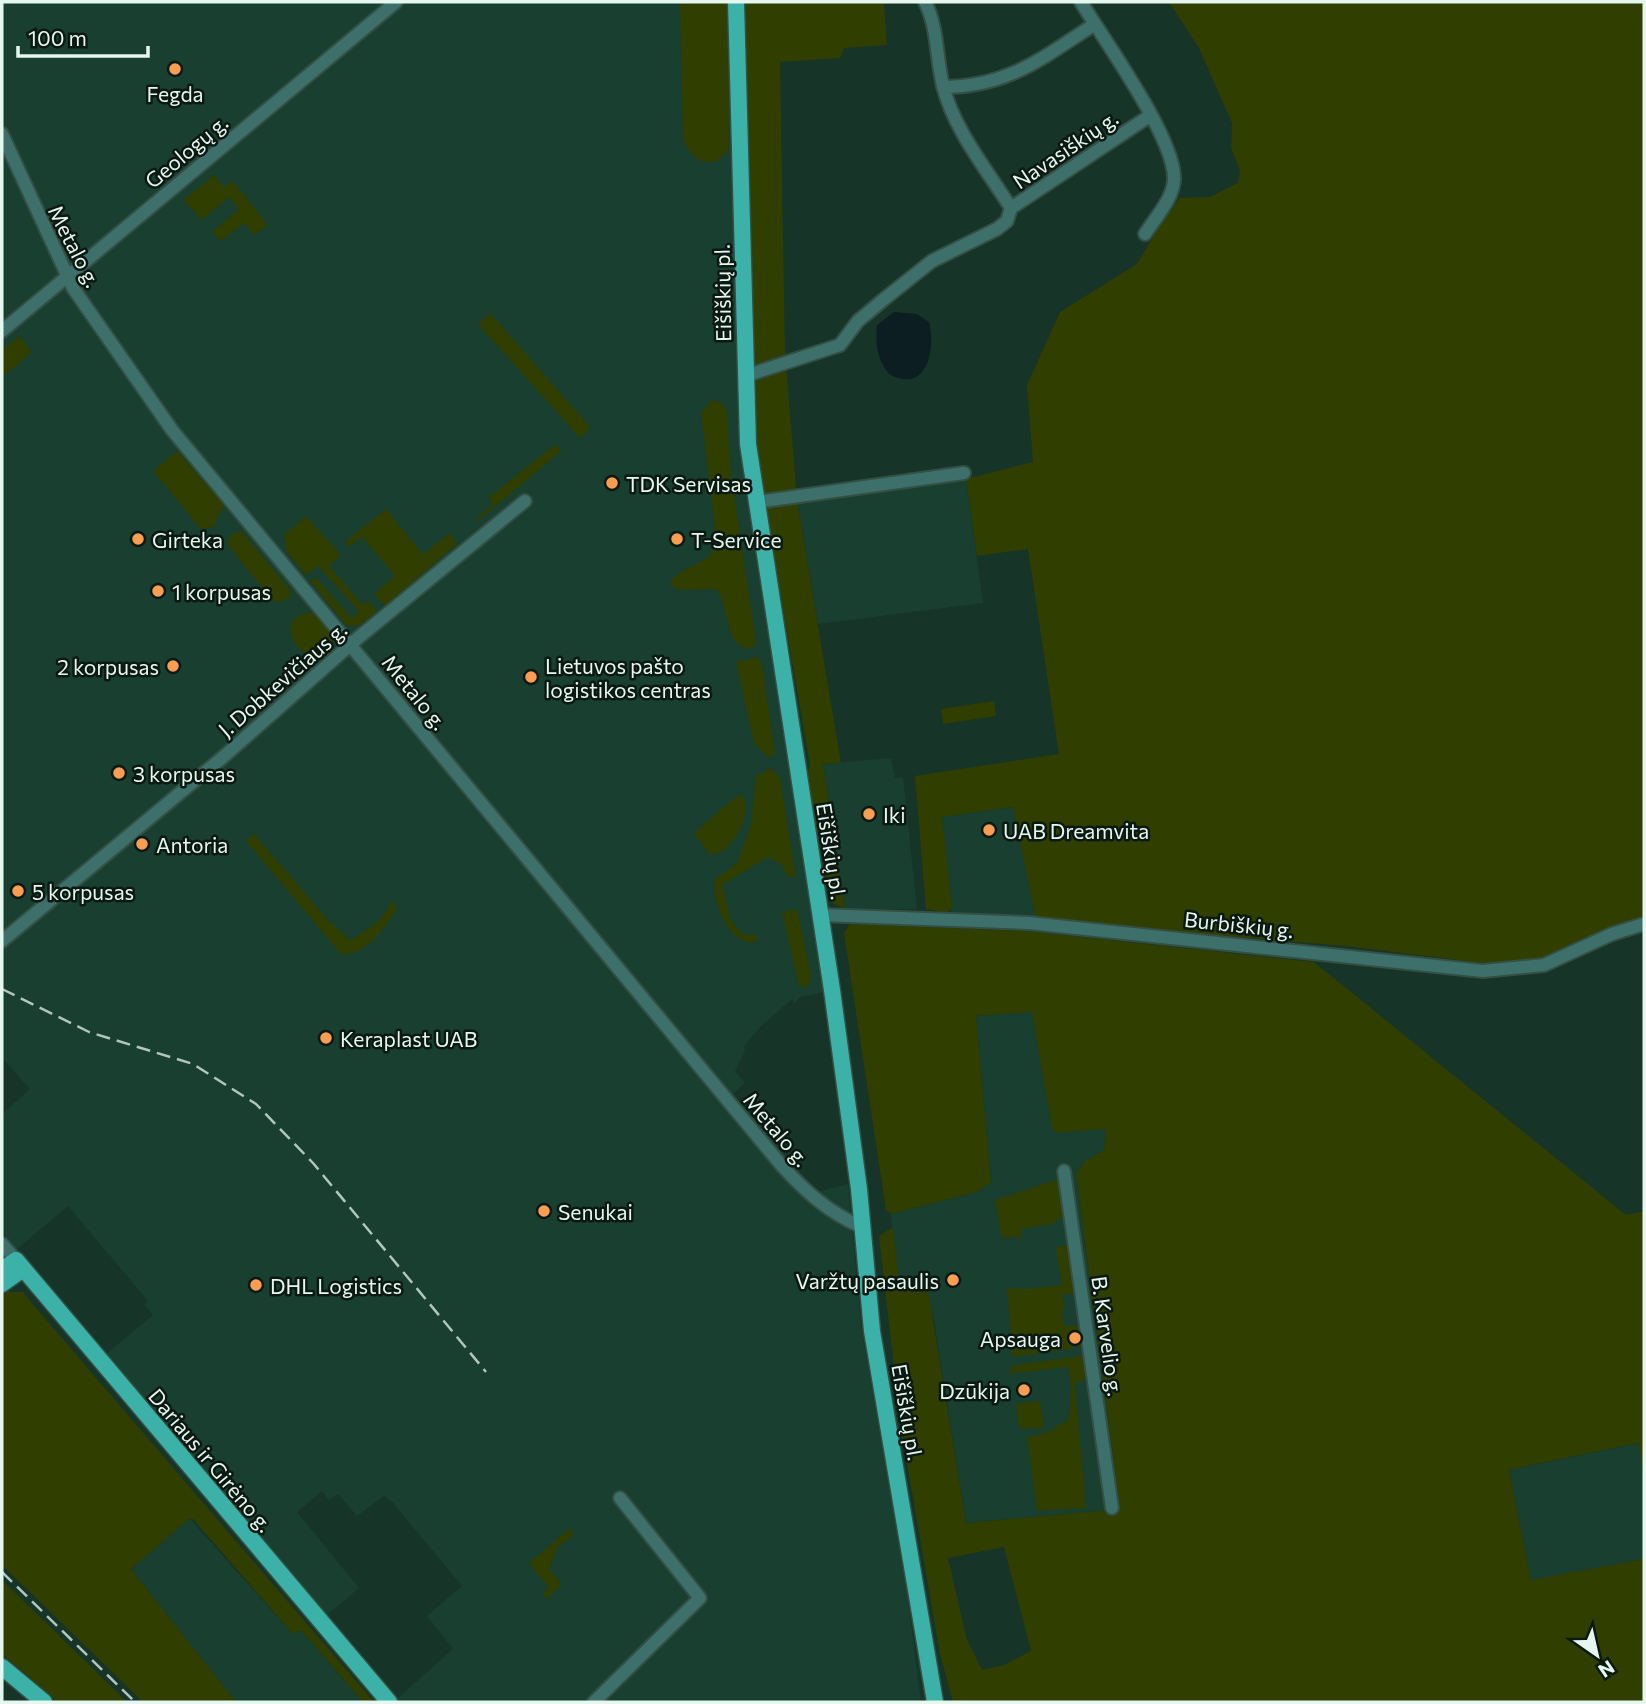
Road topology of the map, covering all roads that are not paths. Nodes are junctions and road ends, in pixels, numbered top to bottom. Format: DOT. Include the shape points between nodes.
graph roads {
  1 [pos="396,2"];
  2 [pos="736,2"];
  3 [pos="925,2"];
  4 [pos="1081,2"];
  5 [pos="1094,24"];
  6 [pos="943,87"];
  7 [pos="1151,115"];
  8 [pos="2,134"];
  9 [pos="1011,208"];
  10 [pos="1145,234"];
  11 [pos="66,276"];
  12 [pos="2,331"];
  13 [pos="745,376"];
  14 [pos="964,473"];
  15 [pos="524,501"];
  16 [pos="757,502"];
  17 [pos="351,645"];
  18 [pos="821,915"];
  19 [pos="1644,924"];
  20 [pos="2,941"];
  21 [pos="1064,1171"];
  22 [pos="862,1227"];
  23 [pos="2,1244"];
  24 [pos="13,1267"];
  25 [pos="2,1284"];
  26 [pos="620,1498"];
  27 [pos="1112,1508"];
  28 [pos="2,1667"];
  29 [pos="44,1702"];
  30 [pos="389,1702"];
  31 [pos="594,1702"];
  32 [pos="935,1702"];
  1 -- 11 [label="street, Geologų g."];
  2 -- 13 [label="main road, Eišiškių pl."];
  3 -- 6 [label="street, Navasiškių g."];
  4 -- 5 [label="street"];
  5 -- 6 [label="street" via="1001,80"];
  5 -- 7 [label="street"];
  6 -- 9 [label="street, Navasiškių g." via="959,125"];
  7 -- 9 [label="street, Navasiškių g."];
  7 -- 10 [label="street" via="1174,179 1171,193"];
  8 -- 11 [label="street, Metalo g."];
  9 -- 13 [label="street" via="1007,221 997,229 932,261 883,300 858,321 840,345"];
  11 -- 12 [label="street, Geologų g."];
  11 -- 17 [label="street, Metalo g." via="172,430"];
  13 -- 16 [label="main road, Eišiškių pl."];
  14 -- 16 [label="street"];
  15 -- 17 [label="street, J. Dobkevičiaus g."];
  16 -- 18 [label="main road, Eišiškių pl."];
  17 -- 20 [label="street, J. Dobkevičiaus g."];
  17 -- 22 [label="street, Metalo g." via="782,1166 813,1198"];
  18 -- 19 [label="street, Burbiškių g." via="1029,923 1483,971 1544,965"];
  18 -- 22 [label="main road, Eišiškių pl."];
  21 -- 27 [label="street, B. Karvelio g."];
  22 -- 32 [label="main road, Eišiškių pl." via="872,1331"];
  23 -- 24 [label="street, Dariaus ir Girėno g."];
  24 -- 25 [label="main road"];
  24 -- 30 [label="main road, Dariaus ir Girėno g."];
  26 -- 31 [label="street" via="700,1598"];
  28 -- 29 [label="main road"];
}
